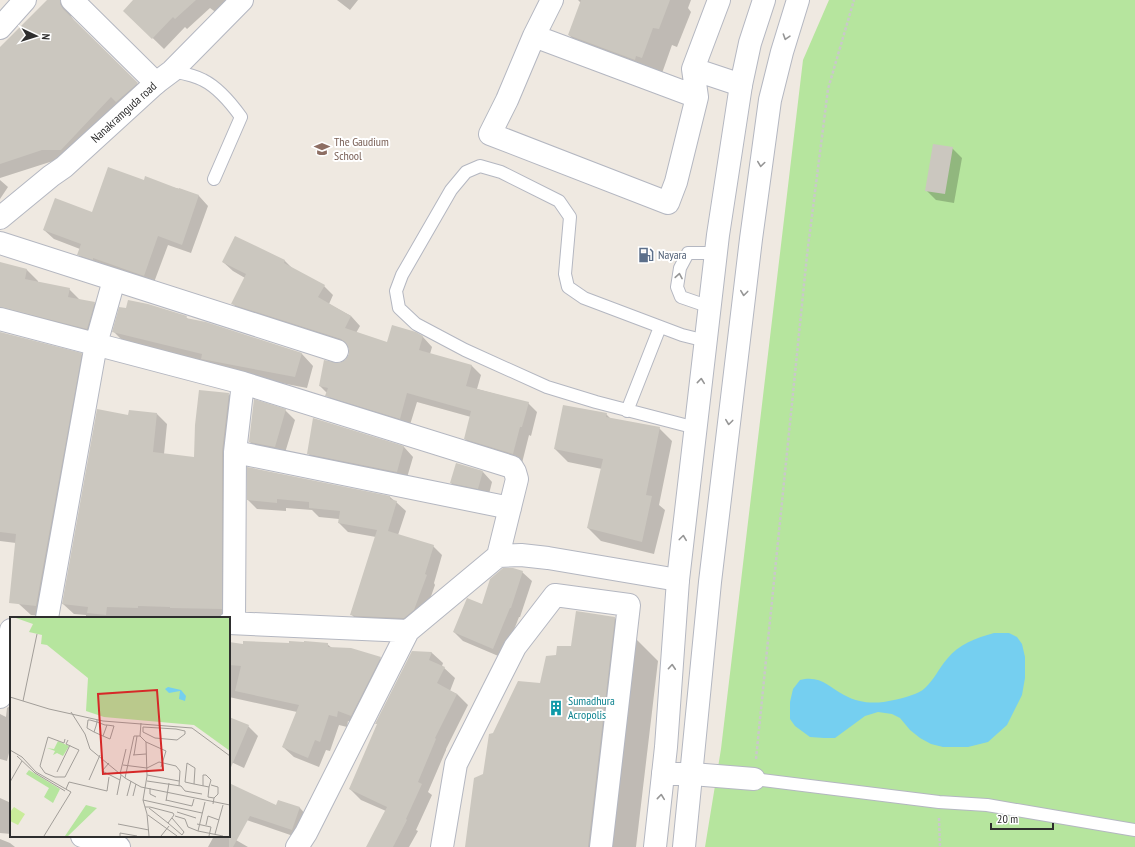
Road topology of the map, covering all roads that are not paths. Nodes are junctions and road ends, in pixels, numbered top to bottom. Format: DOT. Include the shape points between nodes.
graph roads {
  1 [pos="25,0"];
  2 [pos="72,0"];
  3 [pos="242,0"];
  4 [pos="552,0"];
  5 [pos="719,0"];
  6 [pos="764,0"];
  7 [pos="798,0"];
  8 [pos="0,28"];
  9 [pos="534,36"];
  10 [pos="693,69"];
  11 [pos="164,77"];
  12 [pos="741,85"];
  13 [pos="697,97"];
  14 [pos="214,179"];
  15 [pos="0,218"];
  16 [pos="0,243"];
  17 [pos="716,253"];
  18 [pos="114,280"];
  19 [pos="710,308"];
  20 [pos="0,319"];
  21 [pos="660,327"];
  22 [pos="706,341"];
  23 [pos="96,344"];
  24 [pos="337,351"];
  25 [pos="243,383"];
  26 [pos="627,411"];
  27 [pos="696,428"];
  28 [pos="235,452"];
  29 [pos="510,508"];
  30 [pos="498,556"];
  31 [pos="678,580"];
  32 [pos="47,617"];
  33 [pos="0,620"];
  34 [pos="10,621"];
  35 [pos="232,623"];
  36 [pos="408,631"];
  37 [pos="10,636"];
  38 [pos="0,696"];
  39 [pos="663,774"];
  40 [pos="692,774"];
  41 [pos="754,779"];
  42 [pos="1135,830"];
  43 [pos="86,837"];
  44 [pos="112,843"];
  45 [pos="297,847"];
  46 [pos="442,847"];
  47 [pos="602,847"];
  48 [pos="655,847"];
  49 [pos="684,847"];
  1 -- 8 [label="street"];
  2 -- 11 [label="street"];
  3 -- 11 [label="street, Nanakramguda road"];
  4 -- 9 [label="street"];
  5 -- 10 [label="street"];
  6 -- 12 [label="street" via="750,43"];
  7 -- 40 [label="street, one-way" via="770,100 710,582"];
  9 -- 13 [label="street"];
  9 -- 13 [label="street" via="490,134 668,203 676,182"];
  10 -- 12 [label="street"];
  10 -- 13 [label="street"];
  11 -- 14 [label="lane" via="202,79 216,88 241,117"];
  11 -- 15 [label="street, Nanakramguda road" via="64,167"];
  12 -- 17 [label="street"];
  16 -- 18 [label="street"];
  17 -- 19 [label="street"];
  19 -- 17 [label="lane, one-way" via="681,297 677,287 680,268 688,253"];
  18 -- 23 [label="street"];
  18 -- 24 [label="street"];
  19 -- 22 [label="street"];
  20 -- 23 [label="street"];
  21 -- 22 [label="lane"];
  21 -- 26 [label="lane"];
  21 -- 26 [label="lane" via="584,298 568,287 565,274 570,217 558,201 501,172 480,166 466,172 451,190 402,275 396,291 399,308 416,324 465,350 547,387"];
  27 -- 22 [label="street, one-way"];
  23 -- 25 [label="street"];
  23 -- 32 [label="street"];
  25 -- 28 [label="street"];
  25 -- 29 [label="street" via="512,467 516,479"];
  26 -- 27 [label="lane"];
  31 -- 27 [label="street, one-way"];
  28 -- 29 [label="street"];
  28 -- 35 [label="street"];
  29 -- 30 [label="street"];
  30 -- 31 [label="street" via="548,558"];
  30 -- 36 [label="street"];
  39 -- 31 [label="street, one-way"];
  33 -- 34 [label="street"];
  35 -- 36 [label="street"];
  36 -- 45 [label="street"];
  37 -- 38 [label="street"];
  39 -- 40 [label="street"];
  48 -- 39 [label="street, one-way"];
  40 -- 41 [label="street"];
  40 -- 49 [label="street"];
  41 -- 42 [label="lane" via="939,802 987,805"];
  43 -- 44 [label="street"];
  46 -- 47 [label="street" via="456,764 515,647 554,595 629,605"];
}
